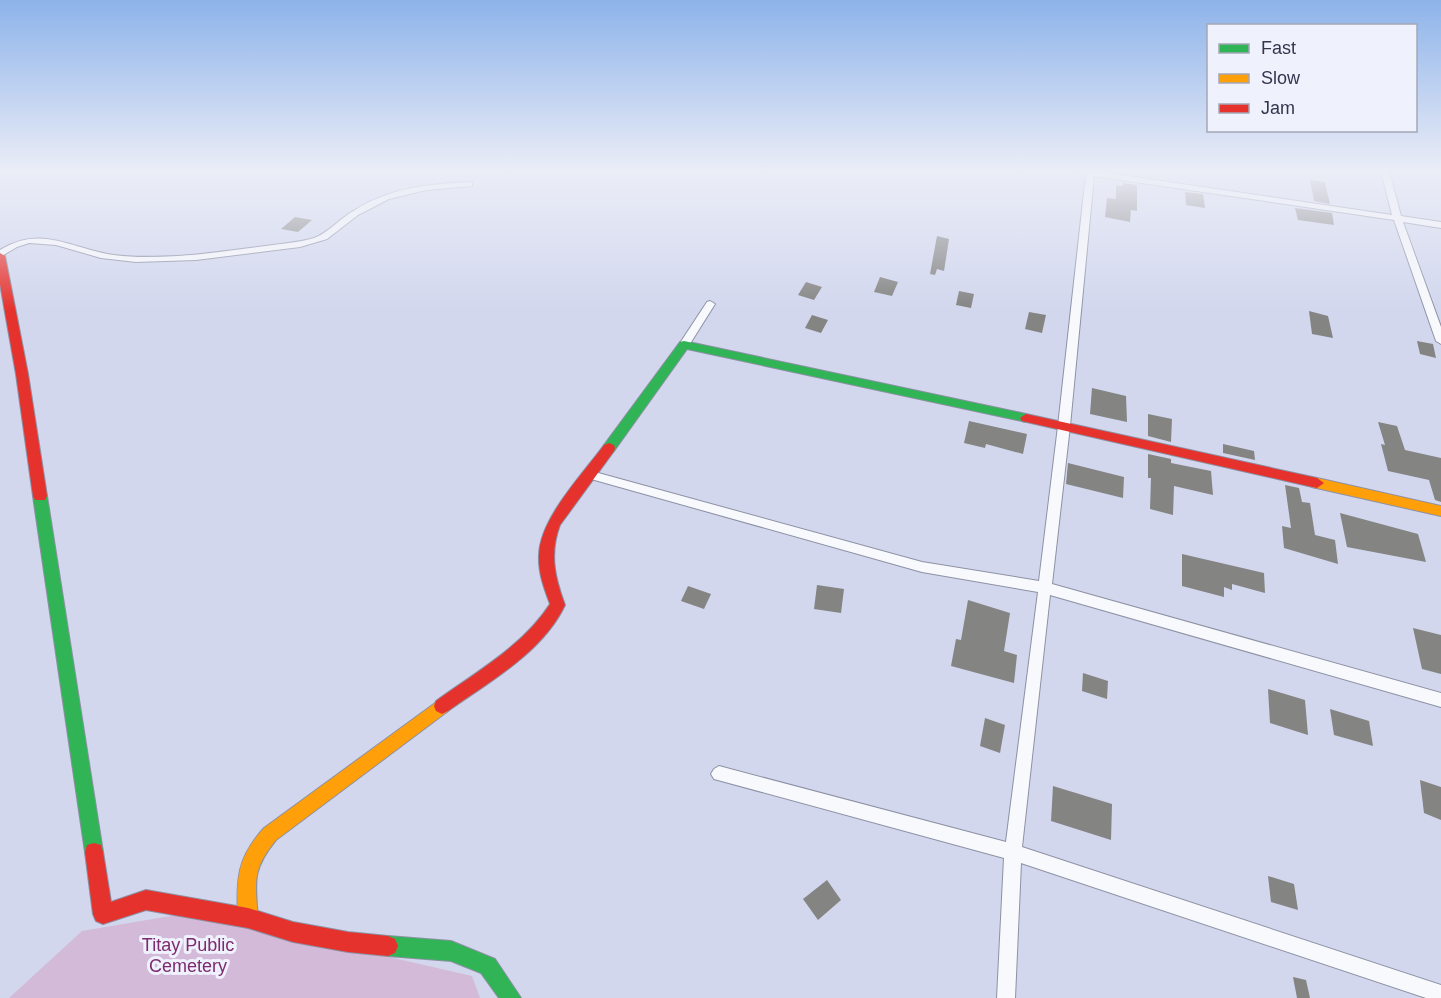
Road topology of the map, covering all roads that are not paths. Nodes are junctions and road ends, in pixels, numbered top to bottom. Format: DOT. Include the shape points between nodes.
graph roads {
  1 [pos="349,218"];
  2 [pos="1082,218"];
  3 [pos="1397,218"];
  4 [pos="1441,225"];
  5 [pos="0,255"];
  6 [pos="710,304"];
  7 [pos="1441,341"];
  8 [pos="684,345"];
  9 [pos="1064,426"];
  10 [pos="591,475"];
  11 [pos="1441,511"];
  12 [pos="1045,588"];
  13 [pos="1441,700"];
  14 [pos="719,774"];
  15 [pos="1013,852"];
  16 [pos="248,918"];
  17 [pos="1441,994"];
  18 [pos="511,998"];
  19 [pos="1006,998"];
  1 -- 5 [label="street" via="325,237 192,258 115,258 49,238 22,241"];
  2 -- 9 [label="street"];
  3 -- 4 [label="street"];
  3 -- 7 [label="street"];
  5 -- 16 [label="street" via="22,374 103,914 146,900"];
  6 -- 8 [label="street"];
  8 -- 9 [label="street"];
  8 -- 10 [label="street"];
  9 -- 11 [label="street"];
  9 -- 12 [label="street"];
  10 -- 12 [label="street" via="922,567"];
  10 -- 16 [label="street" via="545,541 542,558 558,605 552,617 537,633 391,746 270,834 252,853 246,874"];
  12 -- 13 [label="street"];
  12 -- 15 [label="street"];
  14 -- 15 [label="street"];
  15 -- 17 [label="street"];
  15 -- 19 [label="street"];
  16 -- 18 [label="street" via="293,932 348,942 451,951 488,966"];
}
